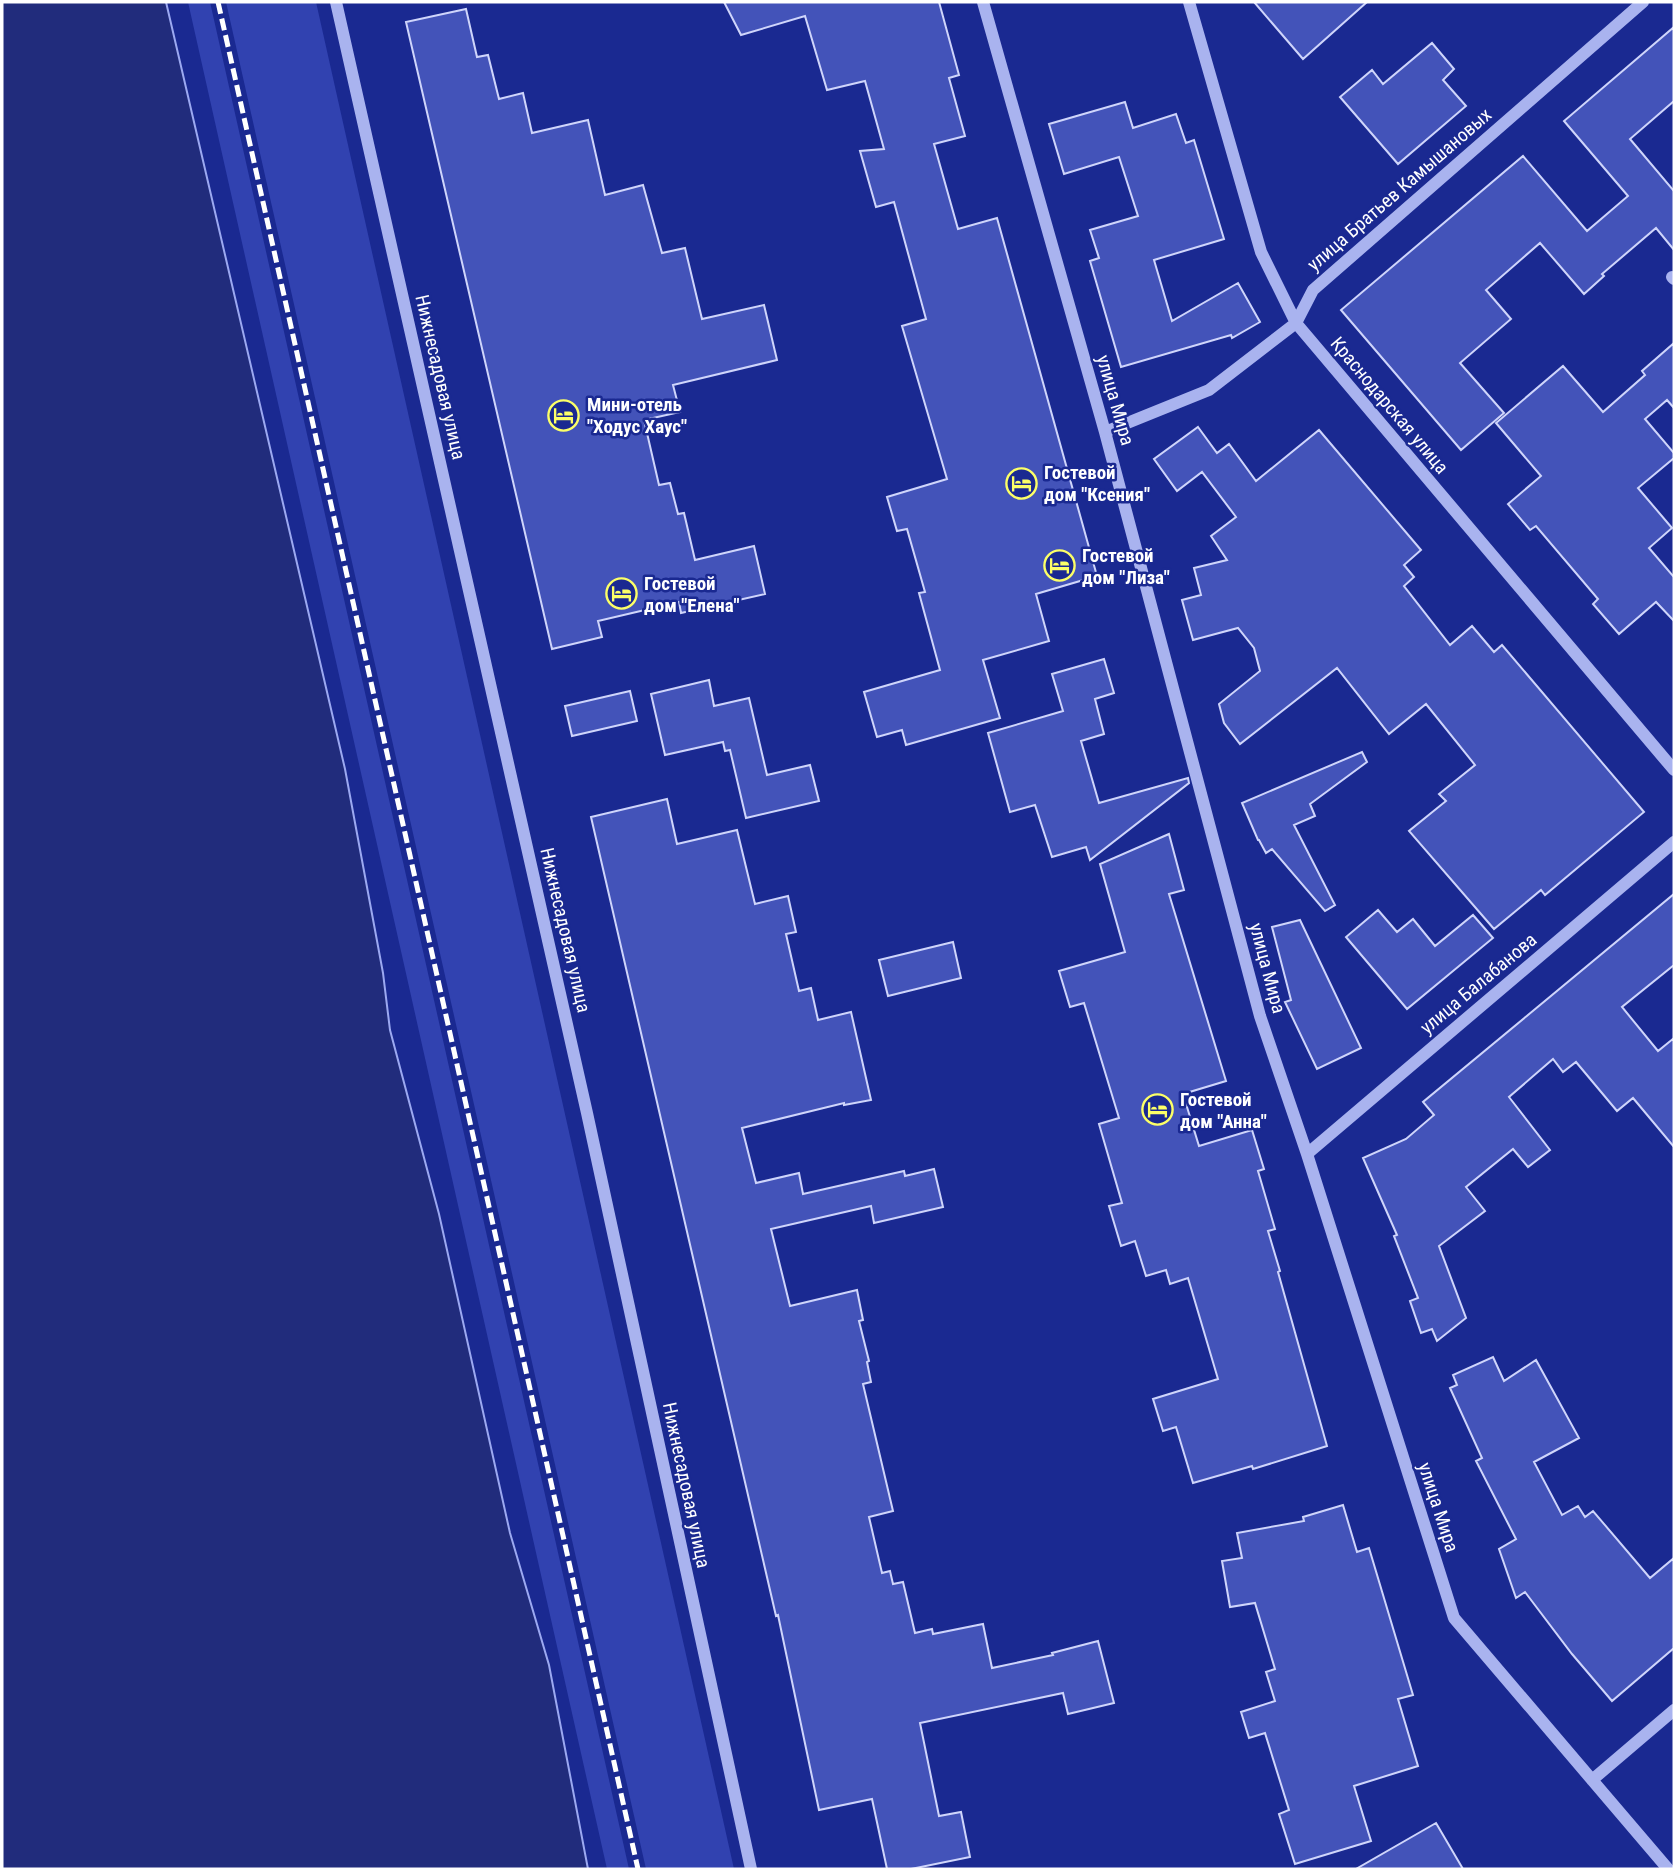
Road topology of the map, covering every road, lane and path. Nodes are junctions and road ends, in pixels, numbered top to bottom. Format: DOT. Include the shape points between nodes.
graph roads {
  1 [pos="337,2"];
  2 [pos="983,2"];
  3 [pos="1189,2"];
  4 [pos="1643,2"];
  5 [pos="1296,323"];
  6 [pos="1105,432"];
  7 [pos="1674,770"];
  8 [pos="1674,842"];
  9 [pos="1307,1154"];
  10 [pos="1674,1710"];
  11 [pos="1592,1780"];
  12 [pos="751,1869"];
  13 [pos="1668,1869"];
  1 -- 12 [label="street, Нижнесадовая улица" via="584,1099"];
  2 -- 6 [label="street, улица Мира"];
  3 -- 5 [label="street, Краснодарская улица" via="1261,252"];
  4 -- 5 [label="street, улица Братьев Камышановых" via="1313,290"];
  5 -- 6 [label="street, улица Братьев Камышановых" via="1209,390"];
  5 -- 7 [label="street, Краснодарская улица"];
  6 -- 9 [label="street, улица Мира" via="1260,1016"];
  8 -- 9 [label="street, улица Балабанова"];
  9 -- 11 [label="street, улица Мира" via="1454,1618"];
  10 -- 11 [label="street"];
  11 -- 13 [label="street, улица Мира"];
}
